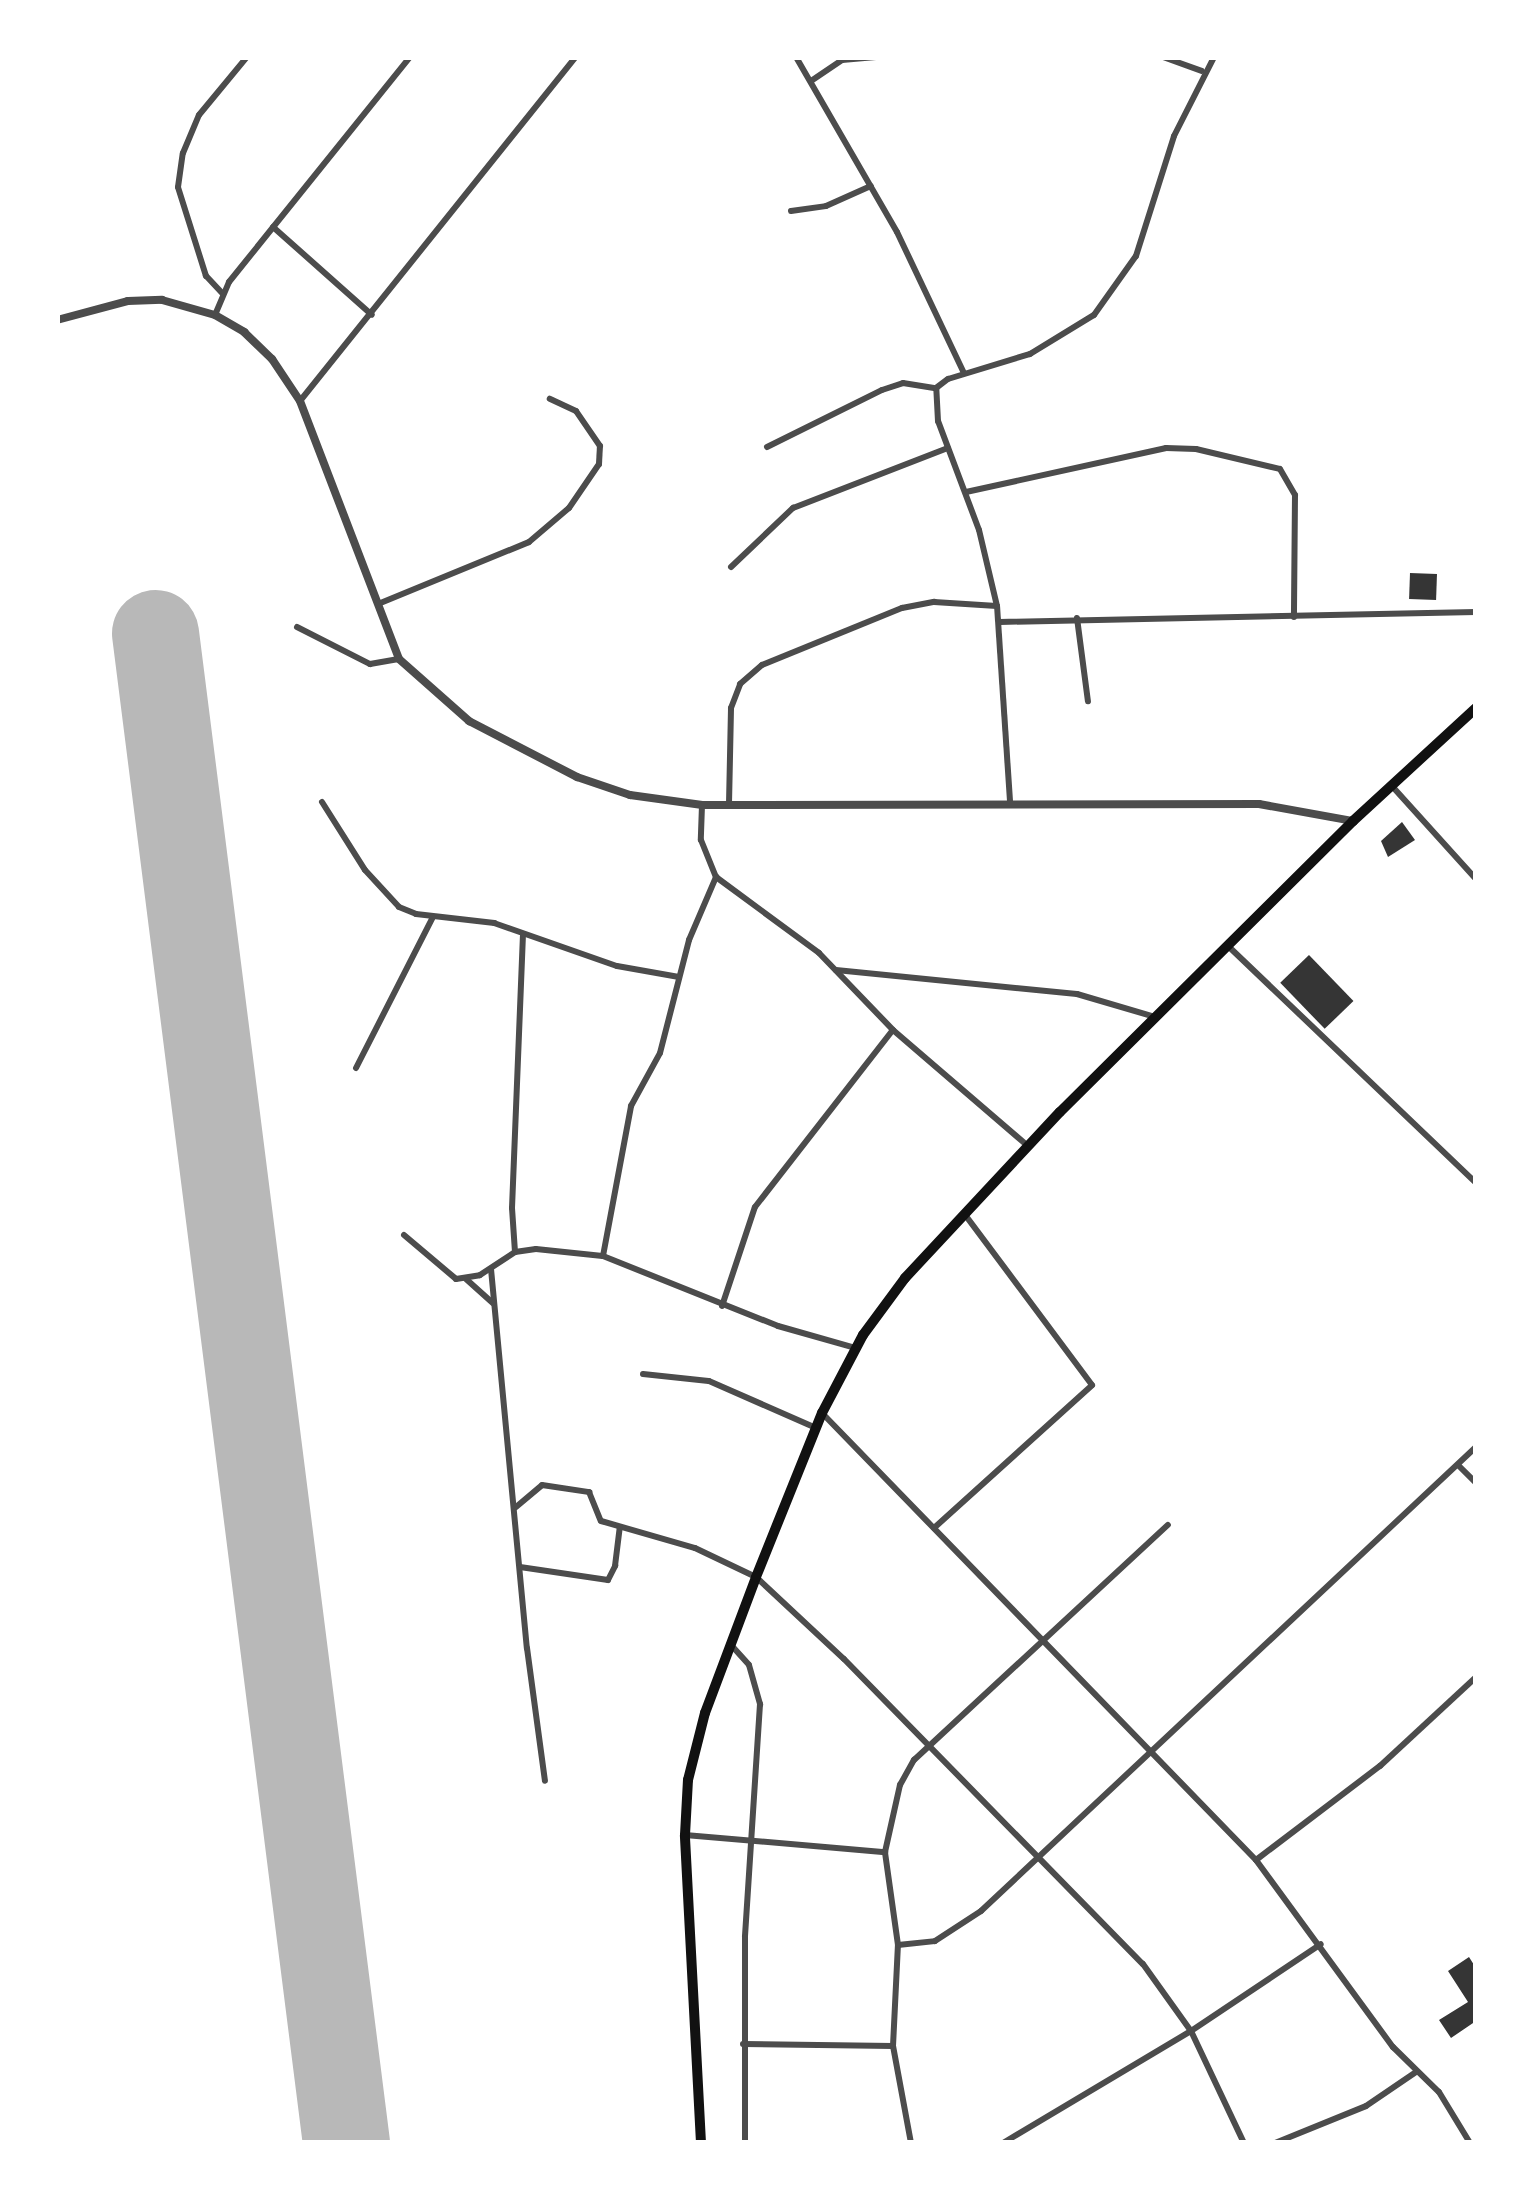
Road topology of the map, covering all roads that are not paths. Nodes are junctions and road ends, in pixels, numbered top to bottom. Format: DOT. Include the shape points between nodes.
graph roads {
  1 [pos="247,57"];
  2 [pos="577,57"];
  3 [pos="796,57"];
  4 [pos="876,57"];
  5 [pos="1163,57"];
  6 [pos="1214,57"];
  7 [pos="405,59"];
  8 [pos="1202,71"];
  9 [pos="811,81"];
  10 [pos="871,186"];
  11 [pos="791,211"];
  12 [pos="273,227"];
  13 [pos="223,294"];
  14 [pos="215,315"];
  15 [pos="373,315"];
  16 [pos="57,320"];
  17 [pos="964,373"];
  18 [pos="936,388"];
  19 [pos="550,399"];
  20 [pos="300,401"];
  21 [pos="767,447"];
  22 [pos="948,448"];
  23 [pos="966,492"];
  24 [pos="731,567"];
  25 [pos="374,605"];
  26 [pos="997,606"];
  27 [pos="1476,612"];
  28 [pos="1294,617"];
  29 [pos="1077,618"];
  30 [pos="999,622"];
  31 [pos="297,627"];
  32 [pos="399,659"];
  33 [pos="1088,701"];
  34 [pos="1476,708"];
  35 [pos="1391,784"];
  36 [pos="1010,801"];
  37 [pos="322,802"];
  38 [pos="729,804"];
  39 [pos="702,805"];
  40 [pos="1353,821"];
  41 [pos="716,878"];
  42 [pos="1476,879"];
  43 [pos="433,917"];
  44 [pos="523,936"];
  45 [pos="1226,944"];
  46 [pos="836,970"];
  47 [pos="679,977"];
  48 [pos="1154,1017"];
  49 [pos="893,1030"];
  50 [pos="356,1068"];
  51 [pos="1028,1146"];
  52 [pos="1476,1184"];
  53 [pos="964,1213"];
  54 [pos="404,1235"];
  55 [pos="515,1252"];
  56 [pos="603,1256"];
  57 [pos="491,1269"];
  58 [pos="466,1279"];
  59 [pos="493,1303"];
  60 [pos="722,1306"];
  61 [pos="856,1348"];
  62 [pos="643,1374"];
  63 [pos="822,1413"];
  64 [pos="816,1428"];
  65 [pos="1476,1447"];
  66 [pos="1459,1466"];
  67 [pos="1476,1483"];
  68 [pos="516,1507"];
  69 [pos="1168,1525"];
  70 [pos="620,1527"];
  71 [pos="934,1528"];
  72 [pos="520,1567"];
  73 [pos="755,1577"];
  74 [pos="1039,1640"];
  75 [pos="730,1643"];
  76 [pos="1476,1677"];
  77 [pos="929,1746"];
  78 [pos="1150,1753"];
  79 [pos="545,1781"];
  80 [pos="685,1835"];
  81 [pos="750,1842"];
  82 [pos="885,1852"];
  83 [pos="1036,1855"];
  84 [pos="1256,1860"];
  85 [pos="1321,1944"];
  86 [pos="898,1945"];
  87 [pos="1191,2031"];
  88 [pos="743,2044"];
  89 [pos="893,2046"];
  90 [pos="1416,2072"];
  91 [pos="700,2143"];
  92 [pos="745,2143"];
  93 [pos="911,2143"];
  94 [pos="1003,2143"];
  95 [pos="1244,2143"];
  96 [pos="1275,2143"];
  97 [pos="1470,2143"];
  1 -- 13 [label="street" via="200,115 178,187 204,272"];
  2 -- 15 [label="street"];
  3 -- 9 [label="street"];
  4 -- 9 [label="street" via="842,60"];
  5 -- 8 [label="street"];
  6 -- 8 [label="street"];
  7 -- 12 [label="street"];
  8 -- 17 [label="street" via="1123,280 1073,331 1030,354"];
  9 -- 10 [label="street"];
  10 -- 11 [label="street"];
  10 -- 17 [label="street"];
  12 -- 13 [label="street"];
  12 -- 15 [label="street"];
  13 -- 14 [label="street"];
  14 -- 16 [label="street" via="162,300 128,301"];
  14 -- 20 [label="street" via="272,359"];
  15 -- 20 [label="street"];
  17 -- 18 [label="street"];
  18 -- 21 [label="street" via="903,383 882,390"];
  18 -- 22 [label="street"];
  19 -- 25 [label="street" via="576,411 599,446 598,464 568,508 529,542"];
  20 -- 25 [label="street"];
  22 -- 23 [label="street"];
  22 -- 24 [label="street" via="793,508"];
  23 -- 26 [label="street"];
  23 -- 28 [label="street" via="1166,448 1280,469 1295,495"];
  25 -- 32 [label="street"];
  26 -- 30 [label="street"];
  26 -- 38 [label="street" via="902,608 762,664 740,684 731,708"];
  27 -- 28 [label="street"];
  28 -- 29 [label="street"];
  29 -- 30 [label="street"];
  29 -- 33 [label="street"];
  30 -- 36 [label="street"];
  31 -- 32 [label="street" via="370,664"];
  32 -- 39 [label="street" via="469,721 537,760 630,795"];
  34 -- 35 [label="highway"];
  35 -- 40 [label="highway"];
  35 -- 42 [label="street"];
  36 -- 38 [label="street"];
  36 -- 40 [label="street" via="1259,804"];
  37 -- 43 [label="street" via="384,895"];
  38 -- 39 [label="street"];
  39 -- 41 [label="street" via="701,841"];
  40 -- 45 [label="highway"];
  41 -- 46 [label="street"];
  41 -- 47 [label="street"];
  43 -- 44 [label="street" via="478,919"];
  43 -- 50 [label="street"];
  44 -- 47 [label="street"];
  44 -- 55 [label="street"];
  45 -- 48 [label="highway"];
  45 -- 52 [label="street"];
  46 -- 48 [label="street" via="1077,994"];
  46 -- 49 [label="street"];
  47 -- 56 [label="street" via="660,1053 632,1106"];
  48 -- 51 [label="highway"];
  49 -- 51 [label="street"];
  49 -- 60 [label="street" via="755,1207"];
  51 -- 53 [label="highway"];
  53 -- 61 [label="highway"];
  53 -- 71 [label="street" via="1092,1385"];
  54 -- 58 [label="street" via="444,1274"];
  55 -- 56 [label="street"];
  55 -- 57 [label="street"];
  56 -- 60 [label="street"];
  57 -- 58 [label="street"];
  57 -- 59 [label="street"];
  58 -- 59 [label="street"];
  59 -- 68 [label="street"];
  60 -- 61 [label="street"];
  61 -- 63 [label="highway"];
  62 -- 64 [label="street" via="709,1381"];
  63 -- 64 [label="highway"];
  63 -- 71 [label="street"];
  64 -- 73 [label="highway"];
  65 -- 66 [label="street"];
  66 -- 67 [label="street"];
  66 -- 78 [label="street"];
  68 -- 70 [label="street" via="536,1487 573,1489 594,1496 601,1521"];
  68 -- 72 [label="street"];
  69 -- 74 [label="street"];
  70 -- 72 [label="street" via="608,1580"];
  70 -- 73 [label="street" via="695,1548"];
  71 -- 74 [label="street"];
  72 -- 79 [label="street"];
  73 -- 75 [label="highway"];
  73 -- 77 [label="street"];
  74 -- 77 [label="street"];
  74 -- 78 [label="street"];
  75 -- 80 [label="highway" via="688,1780"];
  75 -- 81 [label="street" via="749,1665 760,1704"];
  76 -- 84 [label="street" via="1380,1766"];
  77 -- 82 [label="street" via="900,1785"];
  77 -- 83 [label="street"];
  78 -- 83 [label="street"];
  78 -- 84 [label="street"];
  80 -- 81 [label="street"];
  80 -- 91 [label="highway"];
  81 -- 82 [label="street"];
  81 -- 88 [label="street"];
  82 -- 86 [label="street"];
  83 -- 86 [label="street" via="957,1931"];
  83 -- 87 [label="street" via="1143,1964"];
  84 -- 85 [label="street"];
  85 -- 87 [label="street"];
  85 -- 90 [label="street"];
  86 -- 89 [label="street"];
  87 -- 94 [label="street"];
  87 -- 95 [label="street"];
  88 -- 89 [label="street"];
  88 -- 92 [label="street"];
  89 -- 93 [label="street"];
  90 -- 96 [label="street" via="1366,2106"];
  90 -- 97 [label="street" via="1439,2092"];
}
